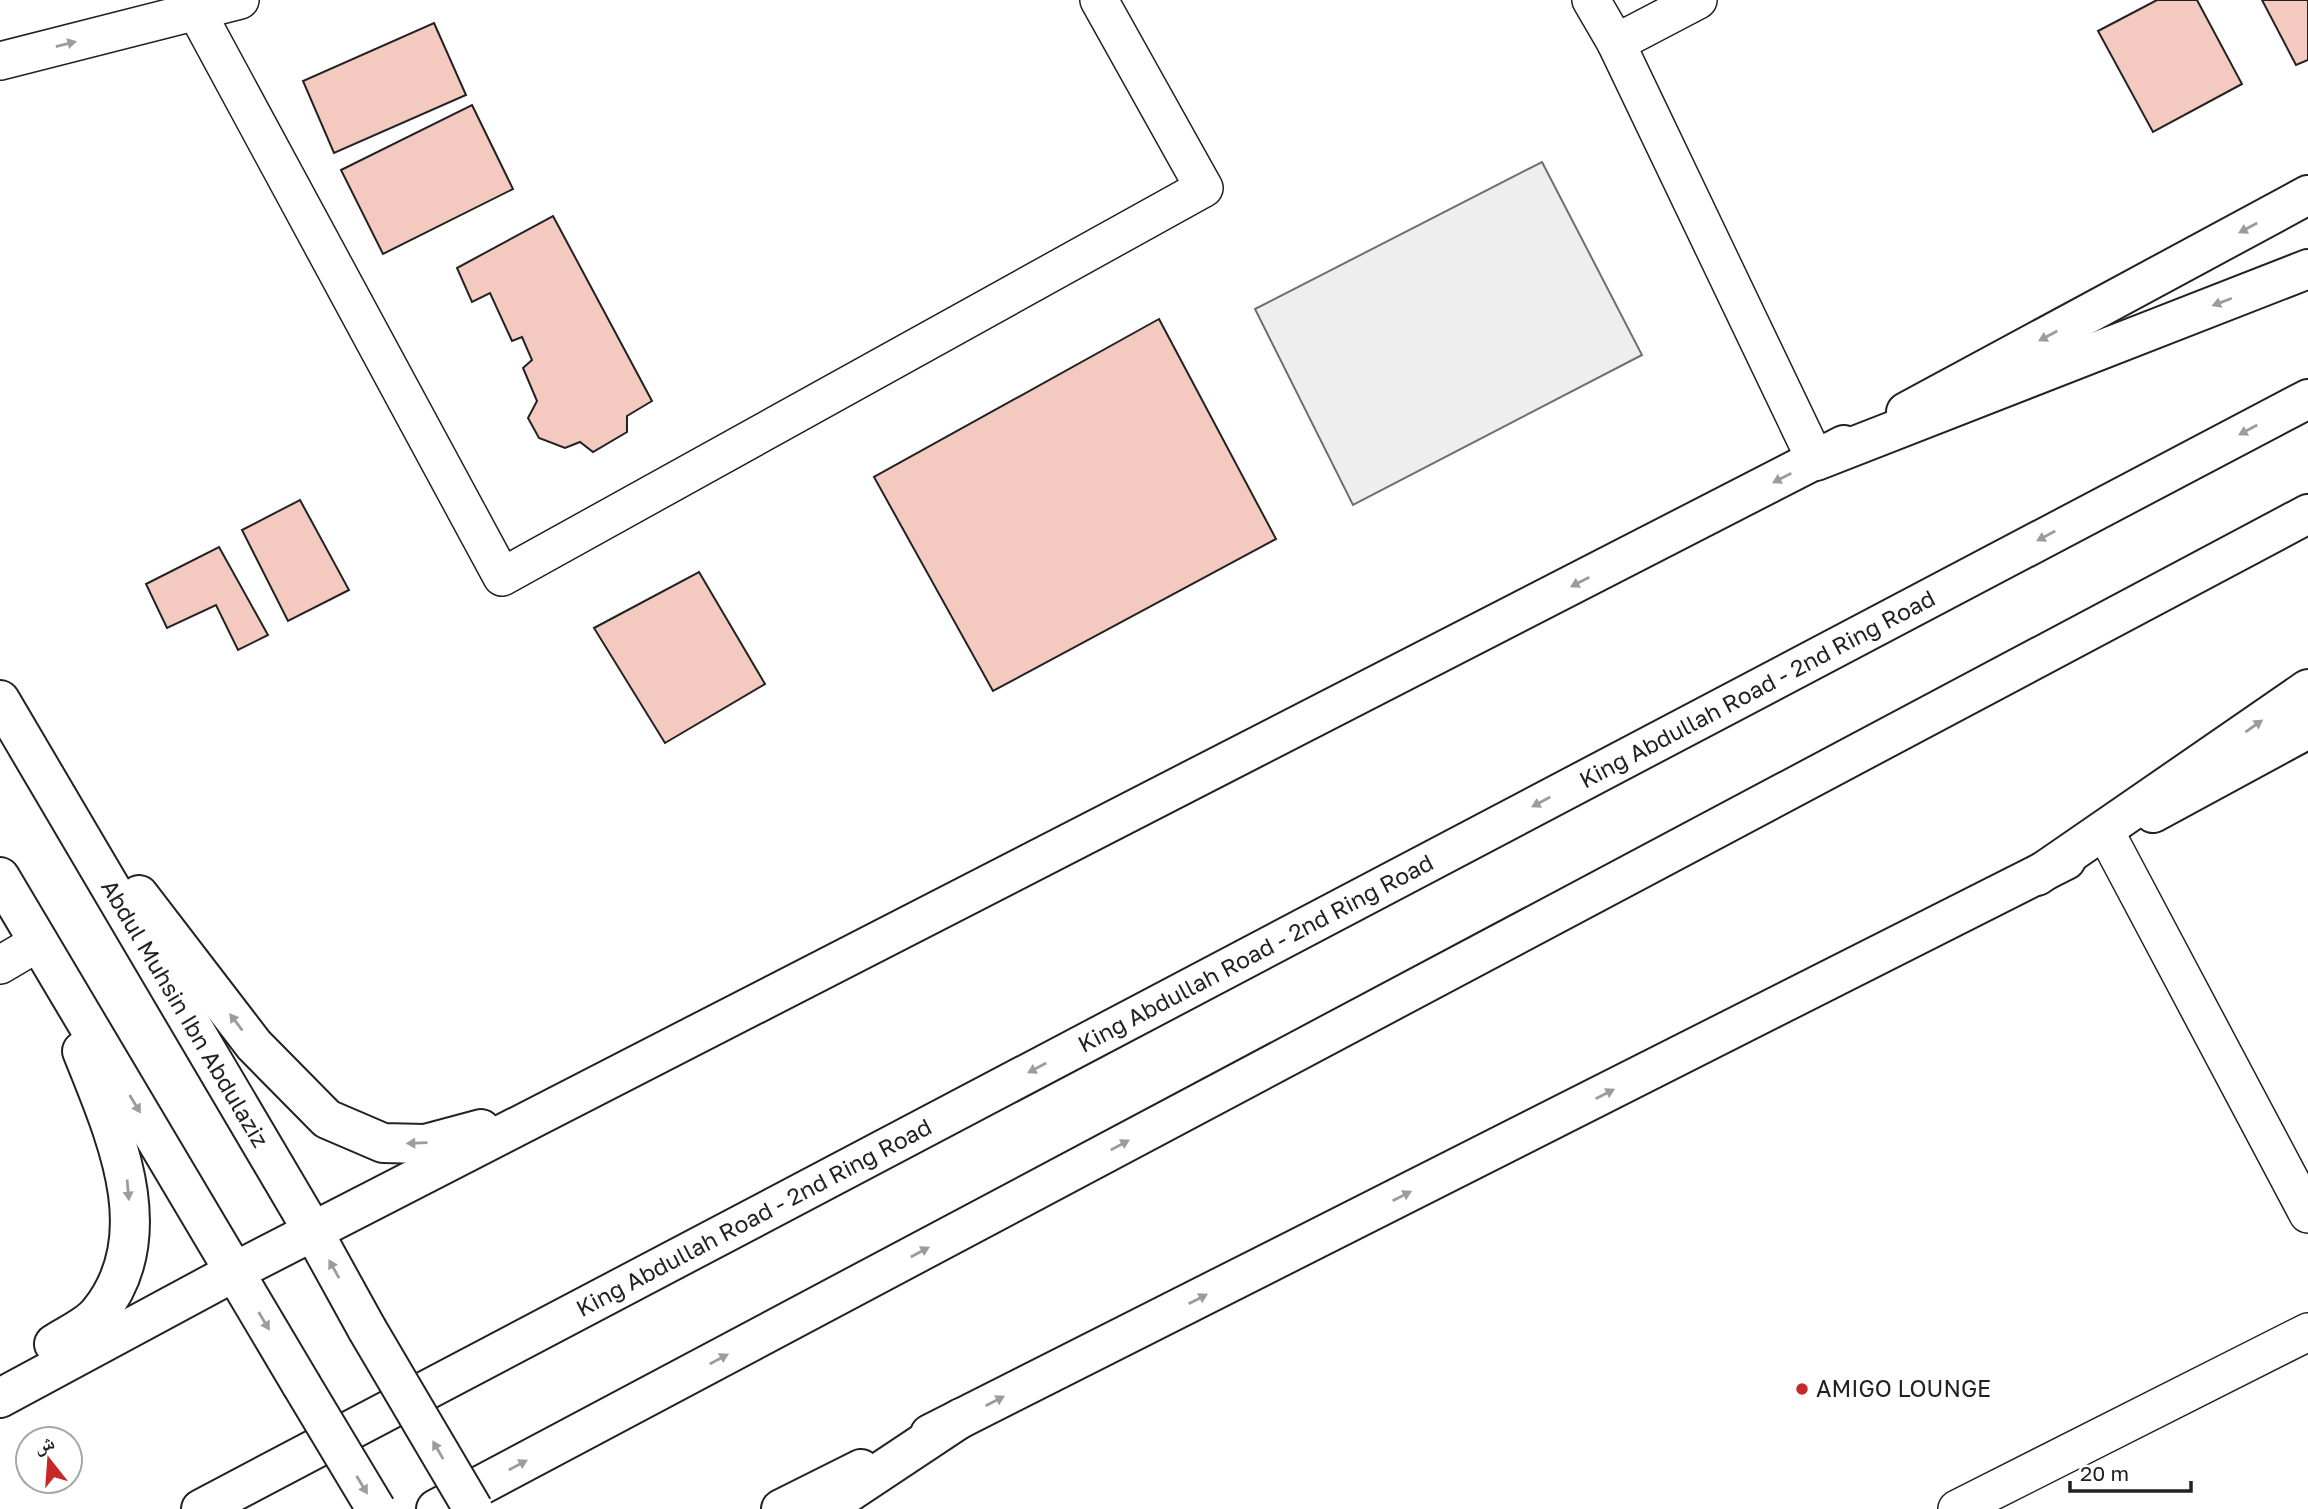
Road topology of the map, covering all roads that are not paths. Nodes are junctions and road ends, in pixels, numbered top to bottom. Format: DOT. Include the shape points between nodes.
graph roads {
  1 [pos="240,0"];
  2 [pos="1099,0"];
  3 [pos="1591,0"];
  4 [pos="1698,0"];
  5 [pos="196,11"];
  6 [pos="1616,43"];
  7 [pos="0,61"];
  8 [pos="2308,195"];
  9 [pos="2308,269"];
  10 [pos="2308,399"];
  11 [pos="1816,461"];
  12 [pos="2308,514"];
  13 [pos="2308,689"];
  14 [pos="0,700"];
  15 [pos="2308,729"];
  16 [pos="34,757"];
  17 [pos="2108,837"];
  18 [pos="2037,876"];
  19 [pos="0,877"];
  20 [pos="38,942"];
  21 [pos="0,965"];
  22 [pos="554,1109"];
  23 [pos="2308,1214"];
  24 [pos="314,1233"];
  25 [pos="234,1272"];
  26 [pos="2308,1332"];
  27 [pos="0,1381"];
  28 [pos="0,1398"];
  29 [pos="961,1418"];
  30 [pos="201,1509"];
  31 [pos="376,1509"];
  32 [pos="436,1509"];
  33 [pos="473,1509"];
  34 [pos="781,1509"];
  35 [pos="824,1509"];
  36 [pos="1957,1509"];
  1 -- 5 [label="street"];
  2 -- 5 [label="street" via="1203,188 502,577"];
  3 -- 6 [label="street"];
  4 -- 6 [label="street"];
  7 -- 5 [label="street, one-way"];
  6 -- 11 [label="street"];
  8 -- 11 [label="main road, one-way"];
  9 -- 11 [label="main road, one-way"];
  10 -- 30 [label="main road, King Abdullah Road - 2nd Ring Road, one-way"];
  11 -- 22 [label="main road, one-way"];
  32 -- 12 [label="main road, one-way"];
  18 -- 13 [label="main road, one-way"];
  14 -- 16 [label="main road, Abdul Muhsin Ibn Abdulaziz"];
  15 -- 17 [label="main road"];
  22 -- 16 [label="main road, one-way" via="425,1144 383,1143 327,1119 254,1045"];
  16 -- 24 [label="main road, Abdul Muhsin Ibn Abdulaziz"];
  17 -- 18 [label="main road"];
  17 -- 23 [label="street"];
  29 -- 18 [label="main road, one-way"];
  19 -- 20 [label="main road"];
  20 -- 21 [label="street"];
  20 -- 25 [label="main road, one-way"];
  20 -- 27 [label="main road, one-way" via="108,1117 128,1183 130,1233 120,1281 97,1316"];
  22 -- 24 [label="main road"];
  24 -- 25 [label="main road"];
  33 -- 24 [label="main road, Abdul Muhsin Ibn Abdulaziz, one-way, bridge"];
  25 -- 28 [label="main road"];
  25 -- 31 [label="main road, one-way, bridge"];
  26 -- 36 [label="street"];
  29 -- 34 [label="main road"];
  29 -- 35 [label="main road"];
}
